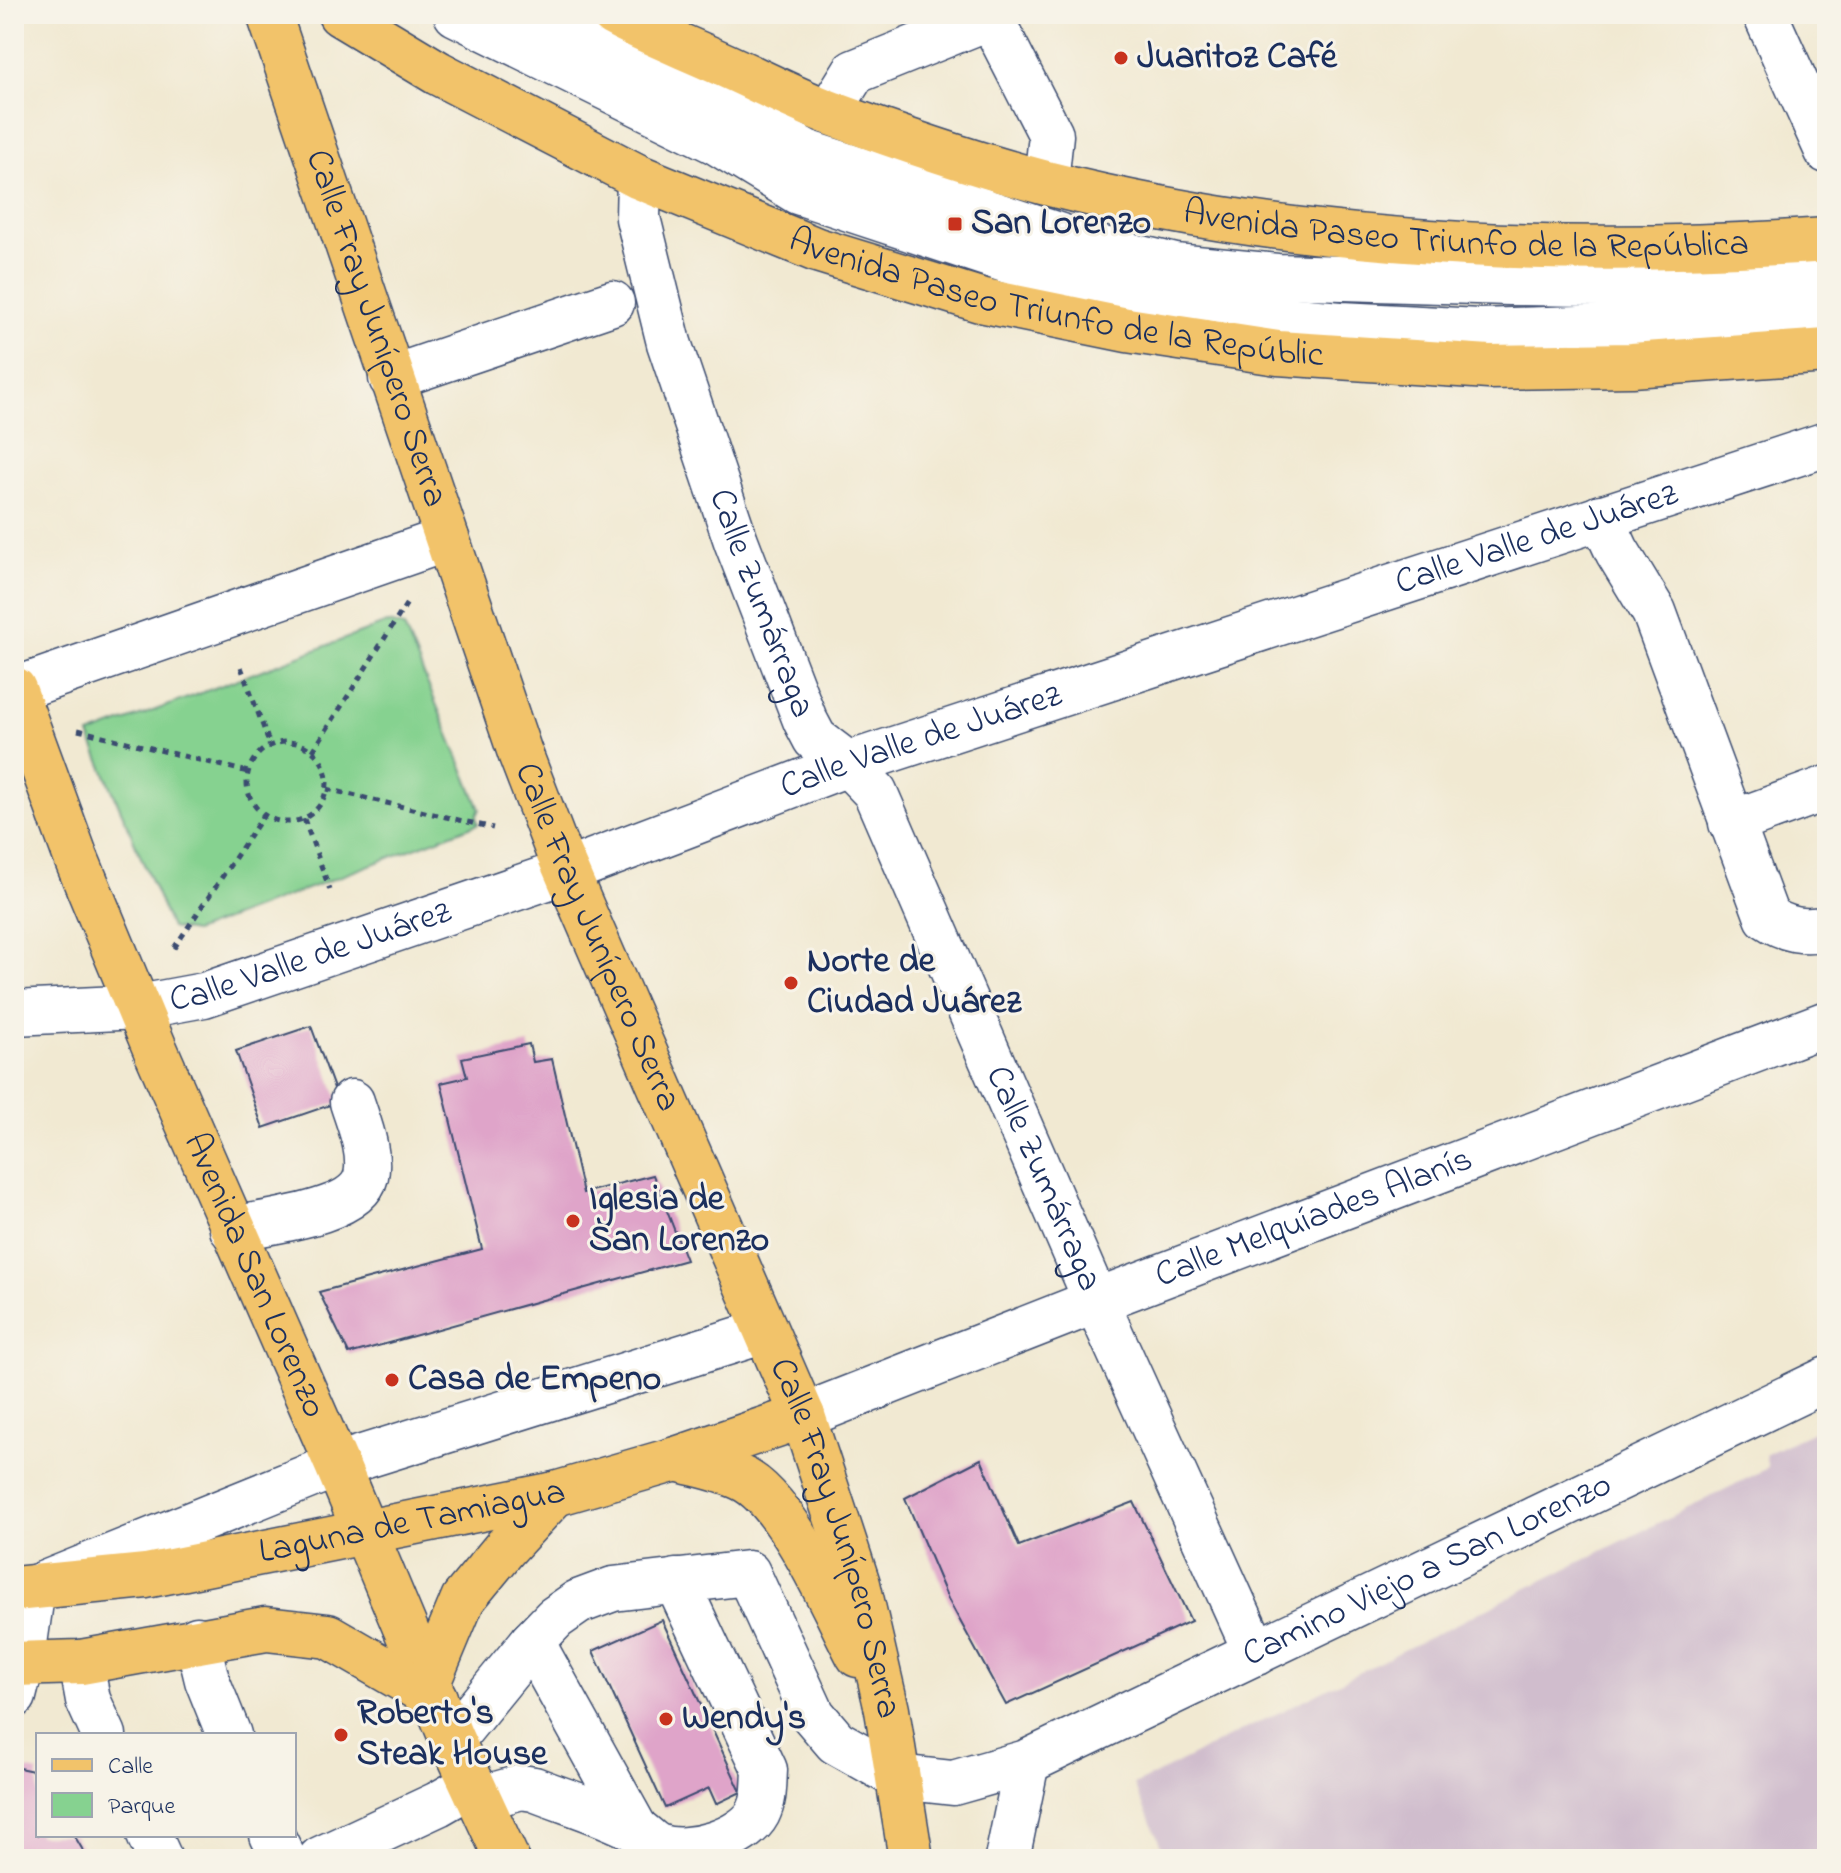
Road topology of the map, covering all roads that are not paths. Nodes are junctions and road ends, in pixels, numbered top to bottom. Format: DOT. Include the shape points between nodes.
graph roads {
  1 [pos="269,14"];
  2 [pos="340,14"];
  3 [pos="456,14"];
  4 [pos="542,14"];
  5 [pos="1765,14"];
  6 [pos="619,15"];
  7 [pos="992,15"];
  8 [pos="829,112"];
  9 [pos="1827,151"];
  10 [pos="639,177"];
  11 [pos="1046,182"];
  12 [pos="1827,240"];
  13 [pos="1827,278"];
  14 [pos="612,303"];
  15 [pos="1827,314"];
  16 [pos="1827,351"];
  17 [pos="391,378"];
  18 [pos="1827,444"];
  19 [pos="1601,517"];
  20 [pos="447,539"];
  21 [pos="14,690"];
  22 [pos="22,736"];
  23 [pos="848,764"];
  24 [pos="1827,788"];
  25 [pos="1731,823"];
  26 [pos="567,871"];
  27 [pos="1827,928"];
  28 [pos="139,1007"];
  29 [pos="14,1013"];
  30 [pos="1827,1023"];
  31 [pos="352,1102"];
  32 [pos="232,1229"];
  33 [pos="1096,1301"];
  34 [pos="765,1331"];
  35 [pos="1827,1379"];
  36 [pos="803,1416"];
  37 [pos="676,1459"];
  38 [pos="337,1465"];
  39 [pos="555,1494"];
  40 [pos="365,1532"];
  41 [pos="803,1548"];
  42 [pos="748,1573"];
  43 [pos="676,1581"];
  44 [pos="24,1588"];
  45 [pos="197,1639"];
  46 [pos="532,1642"];
  47 [pos="1256,1653"];
  48 [pos="81,1662"];
  49 [pos="17,1675"];
  50 [pos="431,1691"];
  51 [pos="887,1710"];
  52 [pos="103,1733"];
  53 [pos="228,1733"];
  54 [pos="452,1740"];
  55 [pos="1027,1762"];
  56 [pos="898,1777"];
  57 [pos="476,1791"];
  58 [pos="635,1828"];
  59 [pos="150,1837"];
  60 [pos="273,1837"];
  61 [pos="160,1859"];
  62 [pos="284,1859"];
  63 [pos="320,1859"];
  64 [pos="507,1859"];
  65 [pos="911,1859"];
  66 [pos="1007,1859"];
  1 -- 17 [label="main road, Calle Fray Junípero Serra"];
  2 -- 10 [label="main road, Avenida Paseo Triunfo de la Repúblic" via="438,73"];
  3 -- 15 [label="street" via="716,142 798,192 1081,285 1213,313 1479,331"];
  4 -- 13 [label="street" via="806,152 1094,247 1175,266 1277,276 1509,283 1681,285"];
  5 -- 9 [label="street"];
  6 -- 8 [label="main road, Avenida Paseo Triunfo de la República"];
  7 -- 8 [label="street" via="854,72"];
  7 -- 11 [label="street" via="1051,135"];
  8 -- 11 [label="main road, Avenida Paseo Triunfo de la República"];
  10 -- 16 [label="main road, Avenida Paseo Triunfo de la Repúblic" via="817,250 980,300 1262,351 1489,367 1632,365"];
  10 -- 23 [label="street, Calle Zumárraga" via="638,218 669,343 736,541 805,720 815,739"];
  11 -- 12 [label="main road, Avenida Paseo Triunfo de la República" via="1206,217 1396,239 1576,249"];
  14 -- 17 [label="street"];
  17 -- 20 [label="main road, Calle Fray Junípero Serra"];
  18 -- 19 [label="street, Calle Valle de Juárez"];
  19 -- 23 [label="street, Calle Valle de Juárez"];
  19 -- 25 [label="street" via="1654,612"];
  20 -- 21 [label="street"];
  20 -- 26 [label="main road, Calle Fray Junípero Serra" via="520,753"];
  21 -- 22 [label="main road, Avenida San Lorenzo"];
  22 -- 28 [label="main road, Avenida San Lorenzo"];
  23 -- 26 [label="street, Calle Valle de Juárez"];
  23 -- 33 [label="street, Calle Zumárraga" via="875,792"];
  24 -- 25 [label="street"];
  25 -- 27 [label="street" via="1767,917 1784,928"];
  26 -- 28 [label="street, Calle Valle de Juárez" via="204,995"];
  26 -- 34 [label="main road, Calle Fray Junípero Serra"];
  28 -- 29 [label="street, Calle Valle de Juárez"];
  28 -- 32 [label="main road, Avenida San Lorenzo"];
  30 -- 33 [label="street, Calle Melquíades Alanís"];
  31 -- 32 [label="street" via="366,1151 367,1174 361,1188 336,1205"];
  32 -- 38 [label="main road, Avenida San Lorenzo"];
  33 -- 36 [label="street, Calle Melquíades Alanís"];
  33 -- 47 [label="street, Calle Zumárraga"];
  34 -- 36 [label="main road, Calle Fray Junípero Serra"];
  34 -- 38 [label="street"];
  35 -- 47 [label="street, Camino Viejo a San Lorenzo"];
  36 -- 37 [label="main road, Laguna de Tamiagua"];
  36 -- 51 [label="main road, Calle Fray Junípero Serra" via="858,1584"];
  37 -- 39 [label="main road, Laguna de Tamiagua"];
  37 -- 41 [label="main road" via="744,1479 771,1502"];
  38 -- 40 [label="main road, Avenida San Lorenzo"];
  38 -- 44 [label="street"];
  39 -- 40 [label="main road, Laguna de Tamiagua"];
  39 -- 50 [label="main road" via="463,1599"];
  40 -- 44 [label="main road, Laguna de Tamiagua" via="146,1576"];
  40 -- 50 [label="main road, Avenida San Lorenzo"];
  41 -- 42 [label="street"];
  41 -- 51 [label="main road"];
  42 -- 43 [label="street"];
  42 -- 56 [label="street" via="813,1715 836,1742"];
  43 -- 46 [label="street" via="613,1589 578,1602"];
  43 -- 58 [label="street" via="765,1770 764,1797 748,1826 713,1845 687,1850 658,1846"];
  44 -- 49 [label="street"];
  45 -- 48 [label="main road, Laguna de Tamiagua"];
  45 -- 50 [label="main road, Laguna de Tamiagua" via="266,1629 328,1636"];
  45 -- 53 [label="street"];
  46 -- 54 [label="street"];
  46 -- 58 [label="street"];
  47 -- 55 [label="street, Camino Viejo a San Lorenzo"];
  48 -- 49 [label="main road, Laguna de Tamiagua"];
  48 -- 52 [label="street" via="88,1700"];
  50 -- 54 [label="main road, Avenida San Lorenzo"];
  51 -- 56 [label="main road, Calle Fray Junípero Serra"];
  54 -- 57 [label="main road, Avenida San Lorenzo"];
  55 -- 56 [label="street, Camino Viejo a San Lorenzo" via="953,1783"];
  55 -- 66 [label="street"];
  56 -- 65 [label="main road, Calle Fray Junípero Serra"];
  57 -- 58 [label="street" via="534,1789"];
  57 -- 63 [label="street"];
  57 -- 64 [label="main road, Avenida San Lorenzo"];
  59 -- 61 [label="street"];
  60 -- 62 [label="street"];
}
